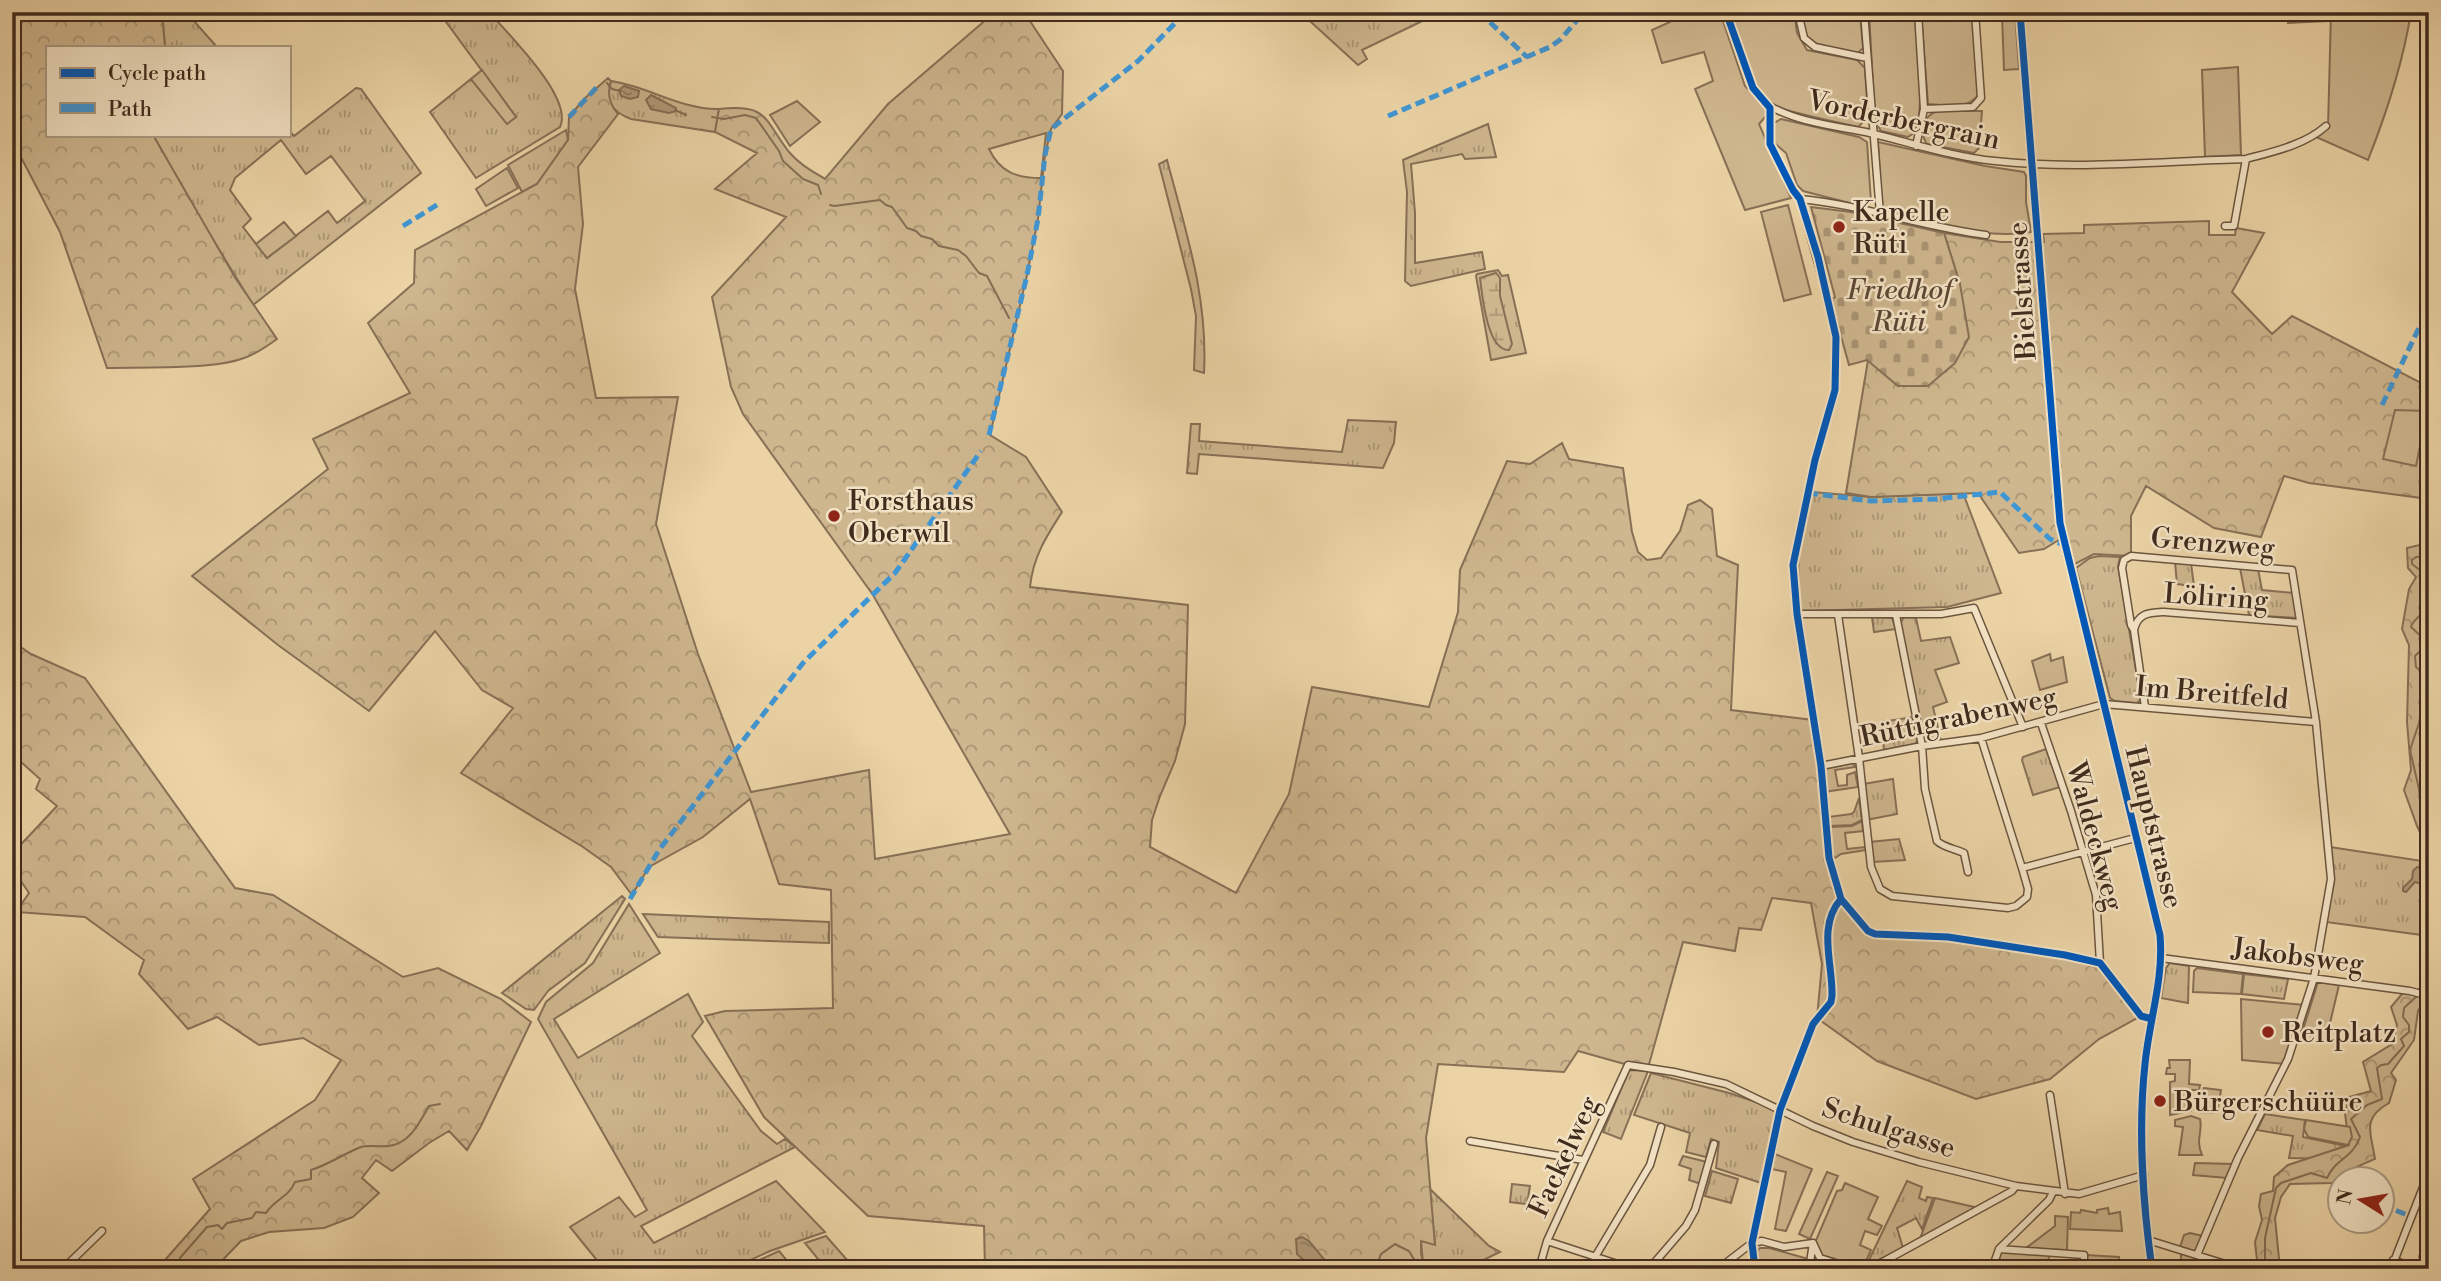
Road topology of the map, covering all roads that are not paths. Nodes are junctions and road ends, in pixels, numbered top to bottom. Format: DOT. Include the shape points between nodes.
graph roads {
  1 [pos="1726,12"];
  2 [pos="1798,12"];
  3 [pos="1864,12"];
  4 [pos="1918,12"];
  5 [pos="1975,12"];
  6 [pos="2020,12"];
  7 [pos="1867,58"];
  8 [pos="1768,105"];
  9 [pos="1924,109"];
  10 [pos="2326,126"];
  11 [pos="1874,134"];
  12 [pos="1916,146"];
  13 [pos="2246,159"];
  14 [pos="2033,164"];
  15 [pos="1800,199"];
  16 [pos="1880,214"];
  17 [pos="2225,226"];
  18 [pos="1986,235"];
  19 [pos="1829,302"];
  20 [pos="2069,567"];
  21 [pos="1797,614"];
  22 [pos="1838,615"];
  23 [pos="1896,615"];
  24 [pos="2300,623"];
  25 [pos="2134,630"];
  26 [pos="2104,704"];
  27 [pos="2145,708"];
  28 [pos="2316,722"];
  29 [pos="2041,723"];
  30 [pos="2024,727"];
  31 [pos="1981,738"];
  32 [pos="1922,746"];
  33 [pos="1859,758"];
  34 [pos="1821,766"];
  35 [pos="2135,838"];
  36 [pos="2084,852"];
  37 [pos="2022,868"];
  38 [pos="1968,872"];
  39 [pos="2161,958"];
  40 [pos="2314,978"];
  41 [pos="2427,996"];
  42 [pos="2152,1019"];
  43 [pos="1628,1065"];
  44 [pos="2050,1095"];
  45 [pos="1780,1110"];
  46 [pos="1661,1127"];
  47 [pos="1470,1141"];
  48 [pos="1714,1144"];
  49 [pos="1583,1160"];
  50 [pos="2429,1172"];
  51 [pos="2144,1175"];
  52 [pos="2015,1186"];
  53 [pos="2053,1192"];
  54 [pos="2065,1194"];
  55 [pos="103,1231"];
  56 [pos="2148,1240"];
  57 [pos="1547,1241"];
  58 [pos="1752,1242"];
  59 [pos="1813,1243"];
  60 [pos="1999,1249"];
  61 [pos="2197,1255"];
  62 [pos="1595,1257"];
  63 [pos="2393,1260"];
  64 [pos="1539,1267"];
  65 [pos="1629,1268"];
  66 [pos="63,1269"];
  67 [pos="1649,1269"];
  68 [pos="1718,1269"];
  69 [pos="1755,1269"];
  70 [pos="1809,1269"];
  71 [pos="1854,1269"];
  72 [pos="1870,1269"];
  73 [pos="1992,1269"];
  74 [pos="2084,1269"];
  75 [pos="2152,1269"];
  76 [pos="2225,1269"];
  77 [pos="2391,1269"];
  78 [pos="2418,1269"];
  1 -- 8 [label="street" via="1753,89"];
  2 -- 7 [label="street" via="1804,38 1815,47"];
  3 -- 7 [label="street"];
  4 -- 9 [label="street"];
  5 -- 9 [label="street" via="1981,98 1973,107"];
  6 -- 14 [label="main road, Bielstrasse"];
  7 -- 11 [label="street"];
  8 -- 11 [label="street, Vorderbergrain" via="1786,116"];
  8 -- 15 [label="street" via="1770,144"];
  9 -- 12 [label="street"];
  10 -- 13 [label="street, Vorderbergrain" via="2317,135"];
  11 -- 12 [label="street, Vorderbergrain"];
  11 -- 16 [label="street"];
  12 -- 14 [label="street, Vorderbergrain"];
  13 -- 14 [label="street, Vorderbergrain"];
  13 -- 17 [label="street" via="2234,226"];
  14 -- 20 [label="main road, Bielstrasse" via="2060,523"];
  15 -- 16 [label="street"];
  15 -- 19 [label="street"];
  16 -- 18 [label="street"];
  20 -- 26 [label="main road, Hauptstrasse"];
  21 -- 22 [label="street"];
  22 -- 23 [label="street"];
  22 -- 33 [label="street"];
  23 -- 30 [label="street" via="1974,608"];
  23 -- 32 [label="street"];
  24 -- 25 [label="street, Löliring" via="2164,612 2140,616"];
  24 -- 25 [label="street, Grenzweg" via="2292,570 2131,556 2122,568"];
  24 -- 28 [label="street"];
  25 -- 27 [label="street, Löliring"];
  26 -- 27 [label="street, Im Breitfeld"];
  26 -- 29 [label="street, Rüttigrabenweg"];
  26 -- 35 [label="main road, Hauptstrasse"];
  27 -- 28 [label="street, Im Breitfeld"];
  28 -- 40 [label="street" via="2331,879"];
  29 -- 30 [label="street, Rüttigrabenweg"];
  29 -- 36 [label="street, Waldeckweg"];
  30 -- 31 [label="street, Rüttigrabenweg"];
  31 -- 32 [label="street, Rüttigrabenweg"];
  31 -- 37 [label="street"];
  32 -- 33 [label="street, Rüttigrabenweg"];
  32 -- 38 [label="street" via="1924,784 1937,841 1964,853"];
  33 -- 34 [label="street, Rüttigrabenweg"];
  33 -- 37 [label="street" via="1871,867 1880,889 1892,896 2008,908 2027,897"];
  35 -- 36 [label="street"];
  35 -- 39 [label="main road, Hauptstrasse" via="2158,927"];
  36 -- 37 [label="street"];
  36 -- 42 [label="street, Waldeckweg" via="2098,905 2100,963 2141,1016"];
  39 -- 40 [label="street, Jakobsweg"];
  39 -- 42 [label="main road, Hauptstrasse"];
  40 -- 41 [label="street, Jakobsweg"];
  40 -- 61 [label="street" via="2288,1059 2239,1156"];
  42 -- 51 [label="main road, Hauptstrasse" via="2144,1065"];
  43 -- 45 [label="street, Schulgasse" via="1726,1084"];
  43 -- 49 [label="street, Fackelweg"];
  44 -- 54 [label="street"];
  45 -- 52 [label="street, Schulgasse" via="1853,1142"];
  45 -- 58 [label="street"];
  46 -- 62 [label="street" via="1650,1165"];
  47 -- 49 [label="street"];
  48 -- 67 [label="street" via="1694,1213"];
  49 -- 57 [label="street, Fackelweg"];
  50 -- 63 [label="street"];
  51 -- 54 [label="street, Schulgasse" via="2079,1195"];
  51 -- 56 [label="main road, Hauptstrasse"];
  52 -- 53 [label="street, Schulgasse"];
  52 -- 72 [label="street"];
  53 -- 54 [label="street, Schulgasse"];
  53 -- 60 [label="street"];
  55 -- 66 [label="street"];
  56 -- 61 [label="street"];
  56 -- 75 [label="main road, Hauptstrasse"];
  57 -- 62 [label="street"];
  57 -- 64 [label="street, Fackelweg"];
  58 -- 59 [label="street" via="1784,1248"];
  58 -- 68 [label="street"];
  58 -- 69 [label="street"];
  59 -- 70 [label="street"];
  59 -- 71 [label="street" via="1820,1258"];
  60 -- 73 [label="street"];
  60 -- 74 [label="street" via="2084,1255"];
  61 -- 76 [label="street" via="2222,1263"];
  62 -- 65 [label="street"];
  63 -- 77 [label="street"];
  63 -- 78 [label="street"];
}
